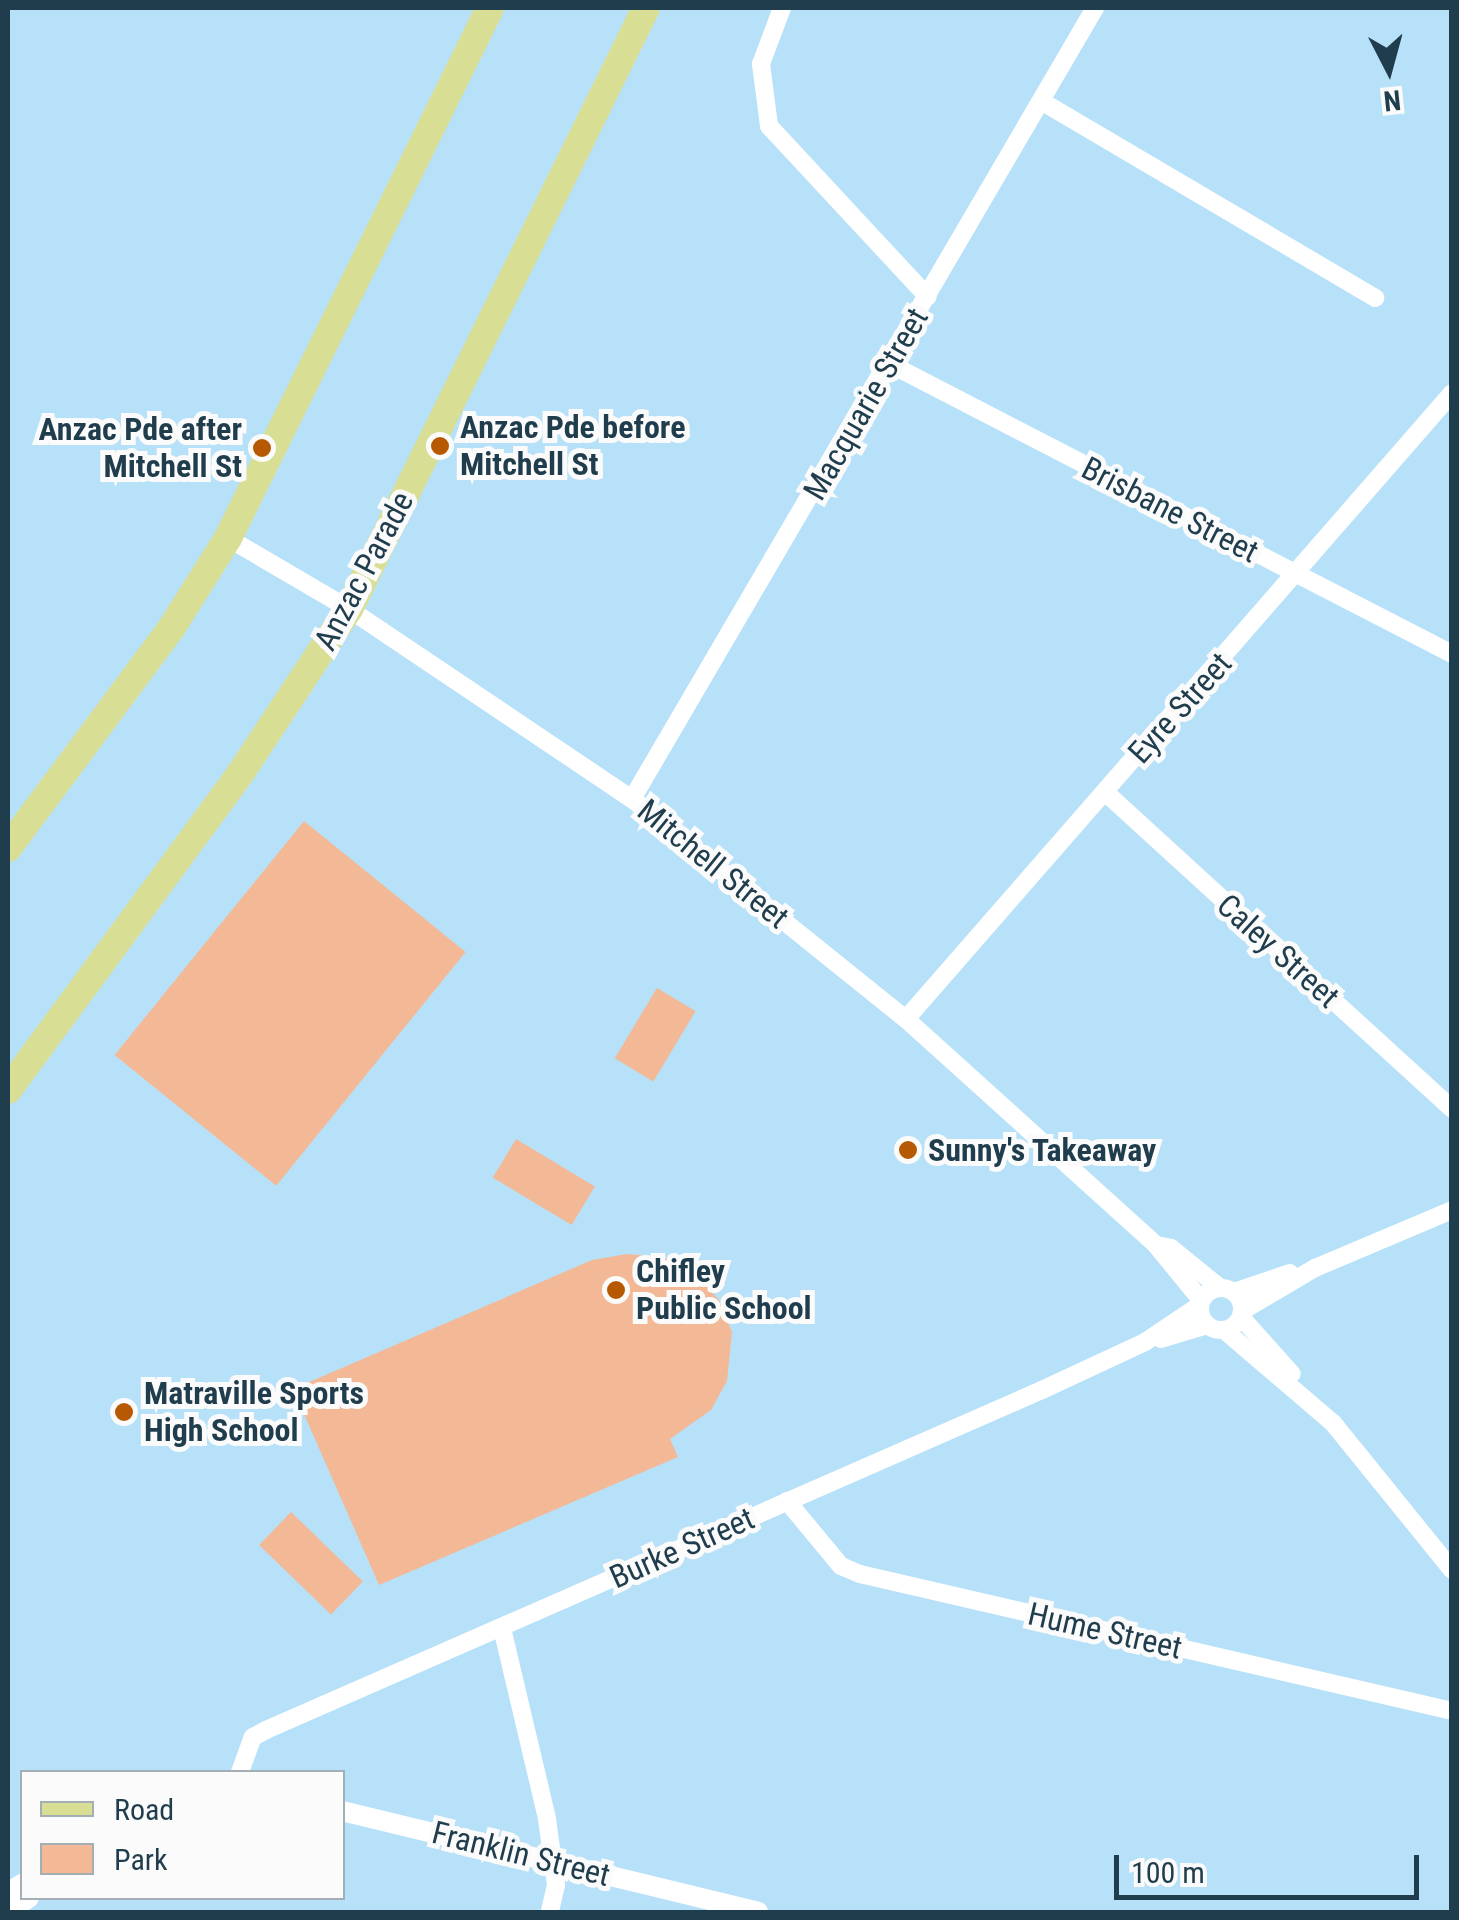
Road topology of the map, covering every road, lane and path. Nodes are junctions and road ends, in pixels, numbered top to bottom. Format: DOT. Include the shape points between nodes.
graph roads {
  1 [pos="490,8"];
  2 [pos="646,8"];
  3 [pos="782,8"];
  4 [pos="1095,8"];
  5 [pos="1041,101"];
  6 [pos="928,297"];
  7 [pos="1375,298"];
  8 [pos="890,364"];
  9 [pos="1452,393"];
  10 [pos="228,538"];
  11 [pos="1296,575"];
  12 [pos="348,609"];
  13 [pos="1452,654"];
  14 [pos="1105,792"];
  15 [pos="632,799"];
  16 [pos="8,848"];
  17 [pos="906,1019"];
  18 [pos="8,1090"];
  19 [pos="1452,1109"];
  20 [pos="1452,1210"];
  21 [pos="1156,1245"];
  22 [pos="1315,1268"];
  23 [pos="1227,1289"];
  24 [pos="1200,1302"];
  25 [pos="1242,1314"];
  26 [pos="1215,1327"];
  27 [pos="1145,1342"];
  28 [pos="1305,1396"];
  29 [pos="788,1501"];
  30 [pos="1452,1570"];
  31 [pos="502,1628"];
  32 [pos="1452,1711"];
  33 [pos="241,1770"];
  34 [pos="345,1812"];
  35 [pos="554,1862"];
  36 [pos="550,1912"];
  37 [pos="758,1912"];
  1 -- 10 [label="main road"];
  2 -- 12 [label="main road, Anzac Parade"];
  3 -- 6 [label="street" via="761,64 769,126"];
  4 -- 5 [label="street, Macquarie Street"];
  5 -- 6 [label="street, Macquarie Street"];
  5 -- 7 [label="street"];
  6 -- 8 [label="street, Macquarie Street"];
  8 -- 11 [label="street, Brisbane Street"];
  8 -- 15 [label="street, Macquarie Street"];
  9 -- 11 [label="street, Eyre Street"];
  10 -- 12 [label="street, Mitchell Street"];
  10 -- 16 [label="main road" via="172,627"];
  11 -- 13 [label="street, Brisbane Street"];
  11 -- 14 [label="street, Eyre Street"];
  12 -- 15 [label="street, Mitchell Street"];
  12 -- 18 [label="main road, Anzac Parade" via="240,774"];
  14 -- 17 [label="street, Eyre Street"];
  14 -- 19 [label="street, Caley Street"];
  15 -- 17 [label="street, Mitchell Street"];
  17 -- 21 [label="street, Mitchell Street"];
  20 -- 22 [label="street"];
  21 -- 23 [label="street, Mitchell Street" via="1171,1248"];
  21 -- 24 [label="street, Mitchell Street"];
  22 -- 23 [label="street"];
  22 -- 25 [label="street"];
  23 -- 24 [label="street, Burke Street"];
  23 -- 25 [label="street"];
  24 -- 26 [label="street, Mitchell Street"];
  24 -- 27 [label="street, Burke Street"];
  25 -- 26 [label="street"];
  25 -- 28 [label="street"];
  26 -- 27 [label="street, Burke Street"];
  26 -- 28 [label="street"];
  27 -- 29 [label="street, Burke Street"];
  28 -- 30 [label="street"];
  29 -- 31 [label="street, Burke Street"];
  29 -- 32 [label="street, Hume Street" via="842,1566 860,1574"];
  31 -- 33 [label="street, Burke Street" via="253,1737"];
  31 -- 35 [label="street"];
  34 -- 35 [label="street, Franklin Street"];
  35 -- 36 [label="street"];
  35 -- 37 [label="street, Franklin Street"];
}
